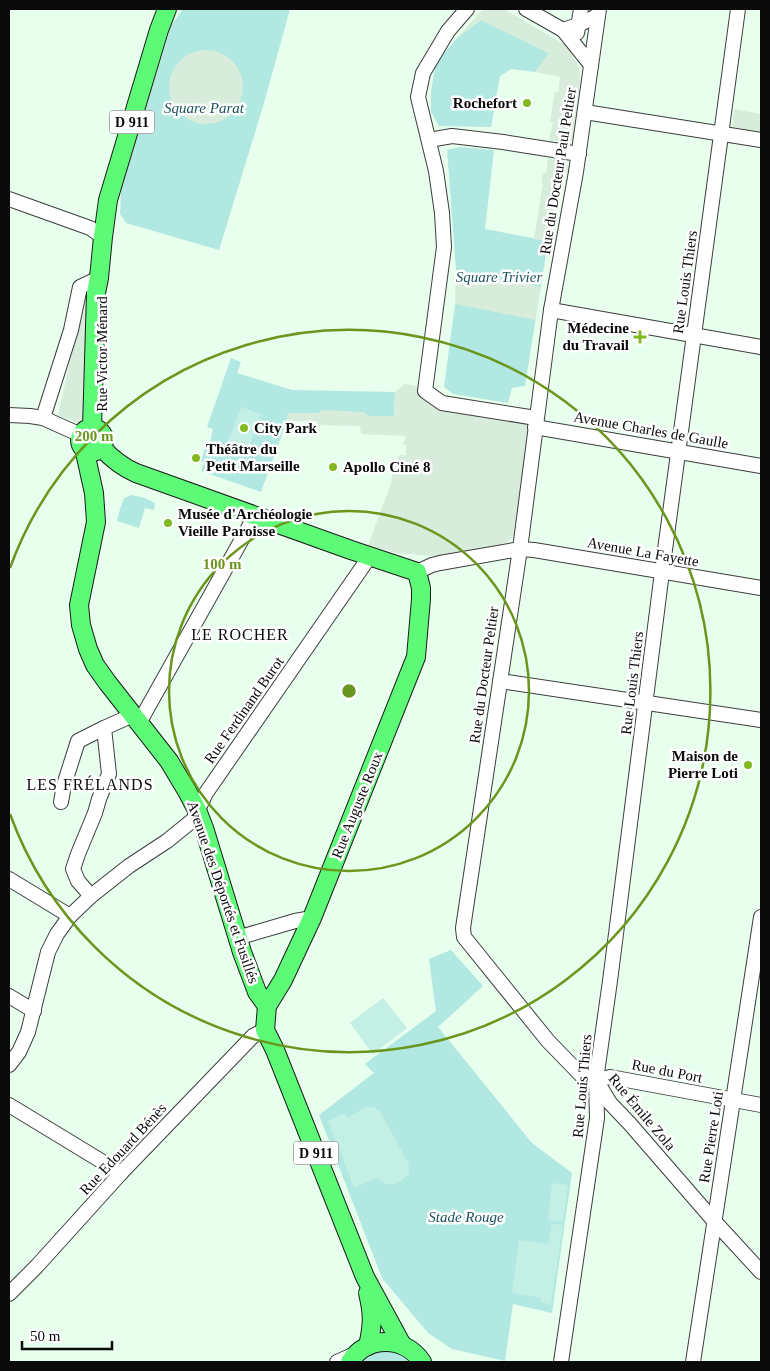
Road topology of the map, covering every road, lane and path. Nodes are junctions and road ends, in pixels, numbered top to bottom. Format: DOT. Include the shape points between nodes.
graph roads {
  1 [pos="166,9"];
  2 [pos="526,9"];
  3 [pos="581,9"];
  4 [pos="738,9"];
  5 [pos="465,10"];
  6 [pos="598,11"];
  7 [pos="578,25"];
  8 [pos="563,30"];
  9 [pos="575,45"];
  10 [pos="591,65"];
  11 [pos="586,112"];
  12 [pos="722,133"];
  13 [pos="429,140"];
  14 [pos="761,140"];
  15 [pos="579,154"];
  16 [pos="9,200"];
  17 [pos="103,237"];
  18 [pos="99,278"];
  19 [pos="551,310"];
  20 [pos="695,335"];
  21 [pos="761,347"];
  22 [pos="9,415"];
  23 [pos="43,418"];
  24 [pos="536,422"];
  25 [pos="92,438"];
  26 [pos="679,452"];
  27 [pos="761,466"];
  28 [pos="254,516"];
  29 [pos="520,549"];
  30 [pos="370,556"];
  31 [pos="417,572"];
  32 [pos="662,572"];
  33 [pos="761,588"];
  34 [pos="500,681"];
  35 [pos="646,703"];
  36 [pos="136,719"];
  37 [pos="761,720"];
  38 [pos="104,728"];
  39 [pos="61,802"];
  40 [pos="197,810"];
  41 [pos="9,879"];
  42 [pos="91,896"];
  43 [pos="70,916"];
  44 [pos="761,917"];
  45 [pos="312,918"];
  46 [pos="463,928"];
  47 [pos="237,938"];
  48 [pos="9,996"];
  49 [pos="267,1006"];
  50 [pos="34,1011"];
  51 [pos="265,1030"];
  52 [pos="9,1065"];
  53 [pos="596,1080"];
  54 [pos="734,1100"];
  55 [pos="9,1105"];
  56 [pos="761,1105"];
  57 [pos="122,1173"];
  58 [pos="715,1222"];
  59 [pos="761,1272"];
  60 [pos="365,1277"];
  61 [pos="9,1294"];
  62 [pos="402,1345"];
  63 [pos="358,1354"];
  64 [pos="337,1362"];
  65 [pos="422,1362"];
  66 [pos="561,1362"];
  67 [pos="693,1362"];
  1 -- 17 [label="main road, D 911" via="108,200"];
  2 -- 8 [label="street"];
  3 -- 7 [label="street"];
  4 -- 12 [label="street, Rue Louis Thiers"];
  5 -- 13 [label="street" via="448,31 423,74 418,97"];
  6 -- 7 [label="street"];
  6 -- 10 [label="street, Rue du Docteur Paul Peltier"];
  7 -- 8 [label="street"];
  7 -- 9 [label="street"];
  8 -- 9 [label="street"];
  9 -- 10 [label="street"];
  10 -- 11 [label="street, Rue du Docteur Paul Peltier"];
  11 -- 12 [label="street"];
  11 -- 15 [label="street, Rue du Docteur Paul Peltier"];
  12 -- 14 [label="street"];
  12 -- 20 [label="street, Rue Louis Thiers"];
  13 -- 15 [label="street" via="452,136"];
  13 -- 24 [label="street, Avenue Charles de Gaulle" via="442,213 444,247 425,391 442,403"];
  15 -- 19 [label="street, Rue du Docteur Paul Peltier"];
  16 -- 17 [label="street" via="90,228"];
  17 -- 18 [label="main road, Rue Victor Ménard / D 911"];
  18 -- 23 [label="street" via="80,287 71,330"];
  18 -- 25 [label="main road, Rue Victor Ménard / D 911" via="103,292 102,411"];
  19 -- 20 [label="street"];
  19 -- 24 [label="street, Rue du Docteur Paul Peltier"];
  20 -- 21 [label="street"];
  20 -- 26 [label="street, Rue Louis Thiers"];
  22 -- 23 [label="street"];
  23 -- 25 [label="street"];
  24 -- 26 [label="street, Avenue Charles de Gaulle"];
  24 -- 29 [label="street, Rue du Docteur Peltier"];
  25 -- 28 [label="main road" via="122,467"];
  25 -- 36 [label="main road, Avenue des Déportés et Fusillés / D 911" via="86,457 96,522 79,604 81,625 95,665"];
  26 -- 27 [label="street, Avenue Charles de Gaulle"];
  26 -- 32 [label="street, Rue Louis Thiers"];
  28 -- 30 [label="main road"];
  28 -- 36 [label="street"];
  29 -- 31 [label="street, Avenue La Fayette" via="440,563"];
  29 -- 32 [label="street, Avenue La Fayette"];
  29 -- 34 [label="street, Rue du Docteur Peltier"];
  30 -- 31 [label="main road"];
  30 -- 40 [label="street, Rue Ferdinand Burot"];
  31 -- 45 [label="main road, Rue Auguste Roux" via="421,598 416,657"];
  32 -- 33 [label="street, Avenue La Fayette"];
  32 -- 35 [label="street, Rue Louis Thiers"];
  34 -- 35 [label="street"];
  34 -- 46 [label="street, Rue du Docteur Peltier"];
  35 -- 37 [label="street"];
  35 -- 53 [label="street, Rue Louis Thiers"];
  36 -- 38 [label="street"];
  36 -- 40 [label="main road, Avenue des Déportés et Fusillés / D 911" via="169,761"];
  38 -- 39 [label="street" via="78,742"];
  38 -- 42 [label="street" via="109,774 73,869"];
  40 -- 42 [label="street, Rue Ferdinand Burot" via="193,820"];
  40 -- 47 [label="main road, Avenue des Déportés et Fusillés / D 911"];
  41 -- 43 [label="street"];
  42 -- 43 [label="street, Rue Ferdinand Burot"];
  43 -- 50 [label="street, Rue Ferdinand Burot" via="48,952"];
  44 -- 54 [label="street, Rue Pierre Loti"];
  45 -- 47 [label="street"];
  45 -- 49 [label="main road, Rue Auguste Roux" via="284,980"];
  46 -- 53 [label="street, Rue Émile Zola" via="464,937 548,1042 584,1077"];
  47 -- 49 [label="main road, Avenue des Déportés et Fusillés / D 911" via="258,992"];
  48 -- 50 [label="street"];
  49 -- 51 [label="main road, Rue Auguste Roux"];
  50 -- 52 [label="street, Rue Ferdinand Burot" via="22,1046"];
  51 -- 57 [label="street, Rue Edouard Bénès" via="253,1036"];
  51 -- 60 [label="main road, D 911"];
  53 -- 54 [label="street, Rue du Port" via="610,1077"];
  53 -- 58 [label="street, Rue Émile Zola" via="610,1103"];
  53 -- 66 [label="street, Rue Louis Thiers" via="597,1118"];
  54 -- 56 [label="street, Rue du Port"];
  54 -- 58 [label="street, Rue Pierre Loti"];
  55 -- 57 [label="street"];
  57 -- 61 [label="street, Rue Edouard Bénès"];
  58 -- 59 [label="street, Rue Émile Zola"];
  58 -- 67 [label="street, Rue Pierre Loti"];
  60 -- 62 [label="main road, D 911"];
  60 -- 63 [label="main road, D 911" via="372,1326"];
  62 -- 63 [label="main road" via="379,1342"];
  62 -- 65 [label="main road"];
  63 -- 64 [label="street"];
}
